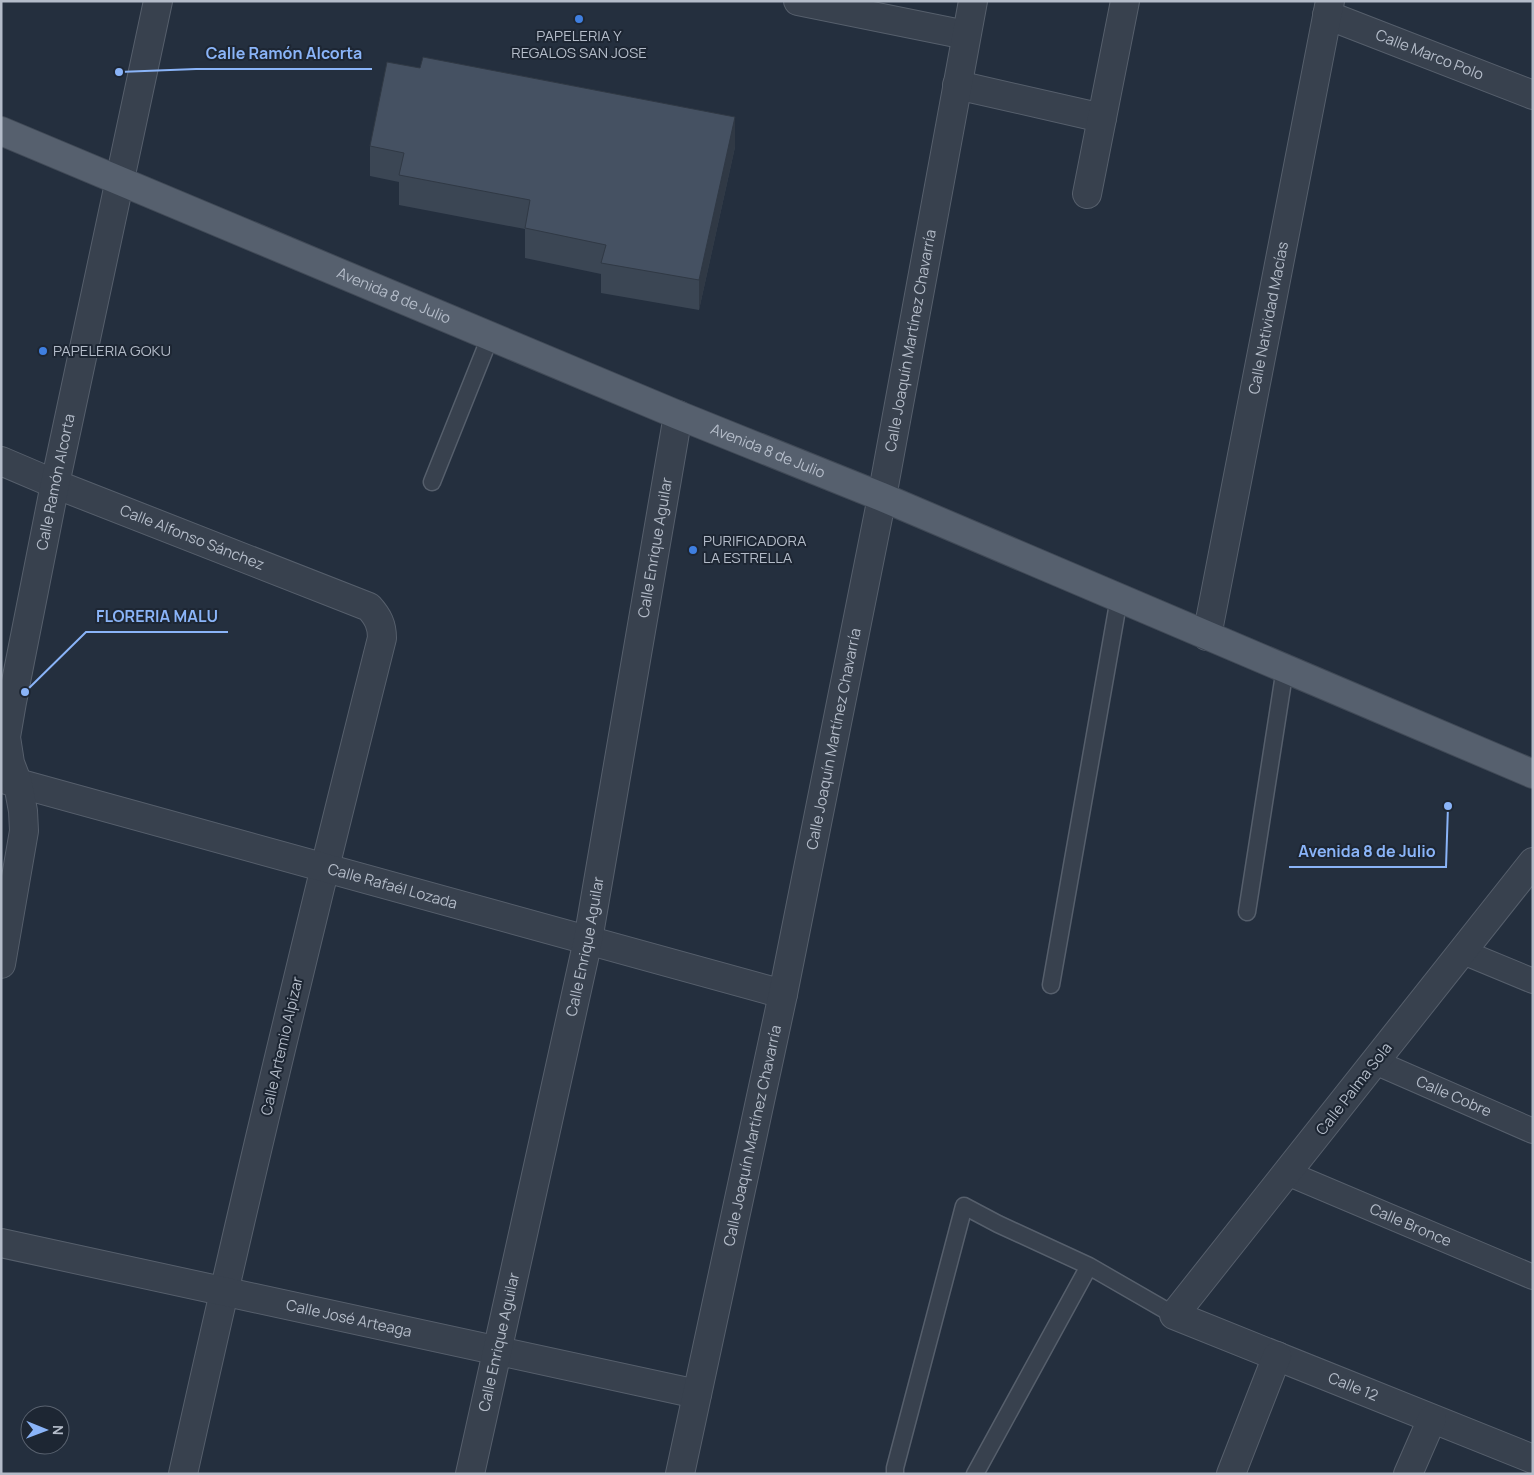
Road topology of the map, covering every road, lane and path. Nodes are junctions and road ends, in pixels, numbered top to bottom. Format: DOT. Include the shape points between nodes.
graph roads {
  1 [pos="158,1"];
  2 [pos="798,1"];
  3 [pos="973,1"];
  4 [pos="1125,1"];
  5 [pos="1329,8"];
  6 [pos="966,35"];
  7 [pos="957,85"];
  8 [pos="1533,95"];
  9 [pos="1102,118"];
  10 [pos="1,131"];
  11 [pos="119,181"];
  12 [pos="1087,194"];
  13 [pos="490,336"];
  14 [pos="678,415"];
  15 [pos="1,461"];
  16 [pos="432,482"];
  17 [pos="55,484"];
  18 [pos="882,497"];
  19 [pos="1119,598"];
  20 [pos="379,620"];
  21 [pos="1207,636"];
  22 [pos="1285,668"];
  23 [pos="6,700"];
  24 [pos="1533,774"];
  25 [pos="10,781"];
  26 [pos="1533,862"];
  27 [pos="324,867"];
  28 [pos="1247,912"];
  29 [pos="588,940"];
  30 [pos="1462,952"];
  31 [pos="1,964"];
  32 [pos="1533,981"];
  33 [pos="1051,985"];
  34 [pos="783,994"];
  35 [pos="1374,1062"];
  36 [pos="1533,1130"];
  37 [pos="1287,1173"];
  38 [pos="1,1243"];
  39 [pos="1089,1266"];
  40 [pos="1533,1277"];
  41 [pos="224,1291"];
  42 [pos="1174,1315"];
  43 [pos="498,1351"];
  44 [pos="1277,1356"];
  45 [pos="697,1394"];
  46 [pos="1432,1419"];
  47 [pos="1533,1460"];
  48 [pos="182,1474"];
  49 [pos="470,1474"];
  50 [pos="680,1474"];
  51 [pos="895,1474"];
  52 [pos="974,1474"];
  53 [pos="1231,1474"];
  54 [pos="1408,1474"];
  1 -- 11 [label="street, Calle Ramón Alcorta"];
  2 -- 6 [label="street"];
  3 -- 6 [label="street, Calle Joaquín Martínez Chavarría"];
  4 -- 9 [label="street"];
  5 -- 8 [label="street, Calle Marco Polo"];
  5 -- 21 [label="street, Calle Natividad Macías"];
  6 -- 7 [label="street, Calle Joaquín Martínez Chavarría"];
  7 -- 9 [label="street"];
  7 -- 18 [label="street, Calle Joaquín Martínez Chavarría"];
  9 -- 12 [label="street"];
  10 -- 11 [label="main road, Avenida 8 de Julio"];
  11 -- 13 [label="main road, Avenida 8 de Julio"];
  11 -- 17 [label="street, Calle Ramón Alcorta"];
  13 -- 14 [label="main road, Avenida 8 de Julio"];
  13 -- 16 [label="lane"];
  14 -- 18 [label="main road, Avenida 8 de Julio"];
  14 -- 29 [label="street, Calle Enrique Aguilar"];
  15 -- 17 [label="street, Calle Alfonso Sánchez"];
  17 -- 20 [label="street, Calle Alfonso Sánchez" via="369,607"];
  17 -- 23 [label="street, Calle Ramón Alcorta"];
  18 -- 19 [label="main road, Avenida 8 de Julio"];
  18 -- 34 [label="street, Calle Joaquín Martínez Chavarría"];
  19 -- 21 [label="main road, Avenida 8 de Julio"];
  19 -- 33 [label="lane"];
  20 -- 27 [label="street, Calle Artemio Alpizar" via="382,638"];
  21 -- 22 [label="main road, Avenida 8 de Julio"];
  22 -- 24 [label="main road, Avenida 8 de Julio"];
  22 -- 28 [label="lane"];
  23 -- 25 [label="street, Calle Ramón Alcorta"];
  25 -- 27 [label="street, Calle Rafaél Lozada"];
  25 -- 31 [label="street, Calle Ramón Alcorta" via="23,810 24,831"];
  26 -- 30 [label="street, Calle Palma Sola"];
  27 -- 29 [label="street, Calle Rafaél Lozada"];
  27 -- 41 [label="street, Calle Artemio Alpizar"];
  29 -- 34 [label="street, Calle Rafaél Lozada"];
  29 -- 43 [label="street, Calle Enrique Aguilar"];
  30 -- 32 [label="street"];
  30 -- 35 [label="street, Calle Palma Sola"];
  34 -- 45 [label="street, Calle Joaquín Martínez Chavarría"];
  35 -- 36 [label="street, Calle Cobre"];
  35 -- 37 [label="street, Calle Palma Sola"];
  37 -- 40 [label="street, Calle Bronce"];
  37 -- 42 [label="street, Calle Palma Sola"];
  38 -- 41 [label="street, Calle José Arteaga"];
  39 -- 42 [label="lane"];
  39 -- 51 [label="lane" via="964,1206"];
  39 -- 52 [label="lane"];
  41 -- 43 [label="street, Calle José Arteaga"];
  41 -- 48 [label="street, Calle Artemio Alpizar"];
  42 -- 44 [label="street, Calle 12"];
  43 -- 45 [label="street, Calle José Arteaga"];
  43 -- 49 [label="street, Calle Enrique Aguilar"];
  44 -- 46 [label="street, Calle 12"];
  44 -- 53 [label="street"];
  45 -- 50 [label="street, Calle Joaquín Martínez Chavarría"];
  46 -- 47 [label="street, Calle 12"];
  46 -- 54 [label="street"];
}
